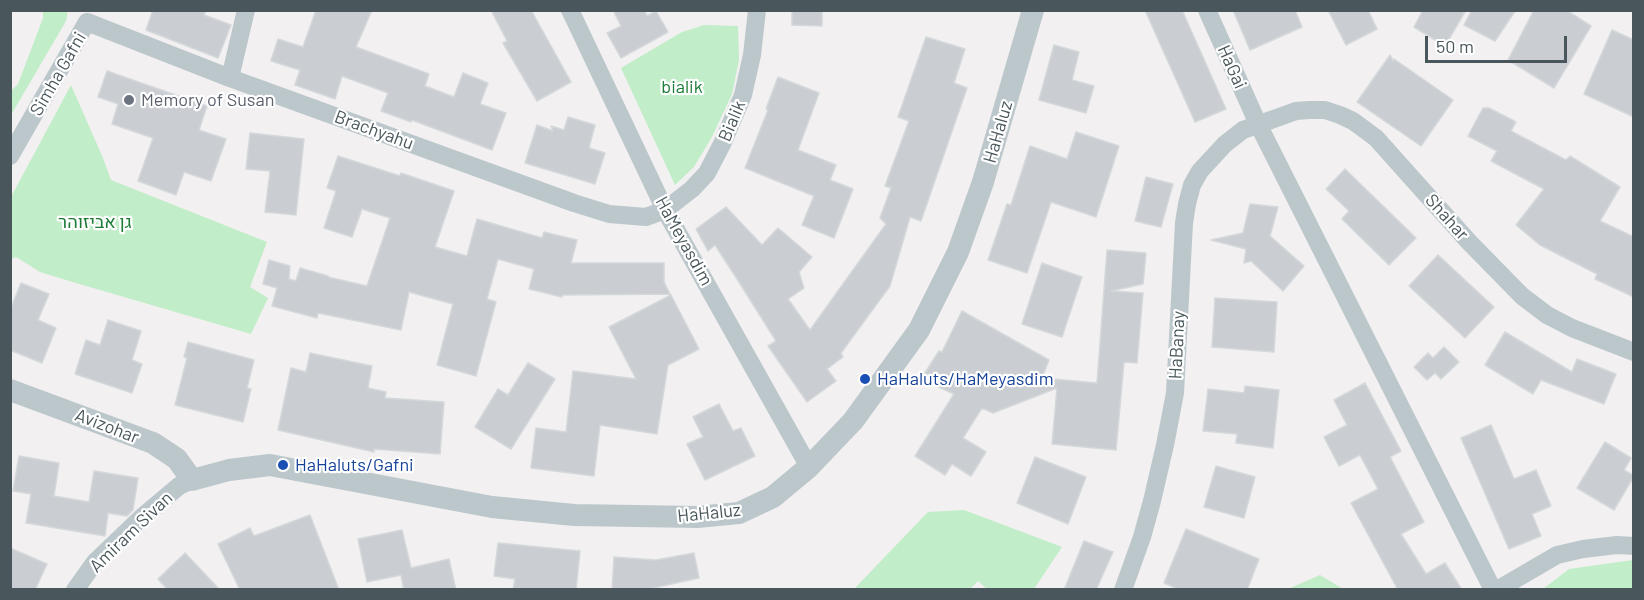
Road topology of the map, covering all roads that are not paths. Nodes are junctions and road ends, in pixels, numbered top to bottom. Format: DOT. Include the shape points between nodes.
graph roads {
  1 [pos="246,10"];
  2 [pos="570,10"];
  3 [pos="757,10"];
  4 [pos="1033,10"];
  5 [pos="1207,10"];
  6 [pos="85,16"];
  7 [pos="230,78"];
  8 [pos="1258,124"];
  9 [pos="10,156"];
  10 [pos="665,210"];
  11 [pos="1634,352"];
  12 [pos="10,390"];
  13 [pos="808,466"];
  14 [pos="192,480"];
  15 [pos="1634,546"];
  16 [pos="75,590"];
  17 [pos="1123,590"];
  18 [pos="1495,590"];
  1 -- 7 [label="street"];
  2 -- 10 [label="street, HaMeyasdim"];
  3 -- 10 [label="street, Bialik" via="743,95 723,142 706,173"];
  4 -- 13 [label="street, HaHaluz" via="983,182 938,294 919,330 853,421"];
  5 -- 8 [label="street, HaGai"];
  6 -- 7 [label="street, Brachyahu"];
  6 -- 9 [label="street, Simha Gafni"];
  7 -- 10 [label="street, Brachyahu" via="583,206 628,217 646,217"];
  8 -- 11 [label="street, Shahar" via="1310,110 1325,110 1353,121 1376,138 1522,297 1572,328"];
  8 -- 17 [label="street, HaBanay" via="1243,130 1211,157 1190,194 1184,223 1175,393 1152,501"];
  8 -- 18 [label="street, HaGai"];
  10 -- 13 [label="street, HaMeyasdim"];
  12 -- 14 [label="street, Avizohar" via="153,443 177,459"];
  13 -- 14 [label="street, HaHaluz" via="773,497 739,513 697,517 574,515 492,507 270,465"];
  14 -- 16 [label="street, Amiram Sivan" via="141,518 95,562"];
  15 -- 18 [label="street" via="1582,549 1557,555"];
}
